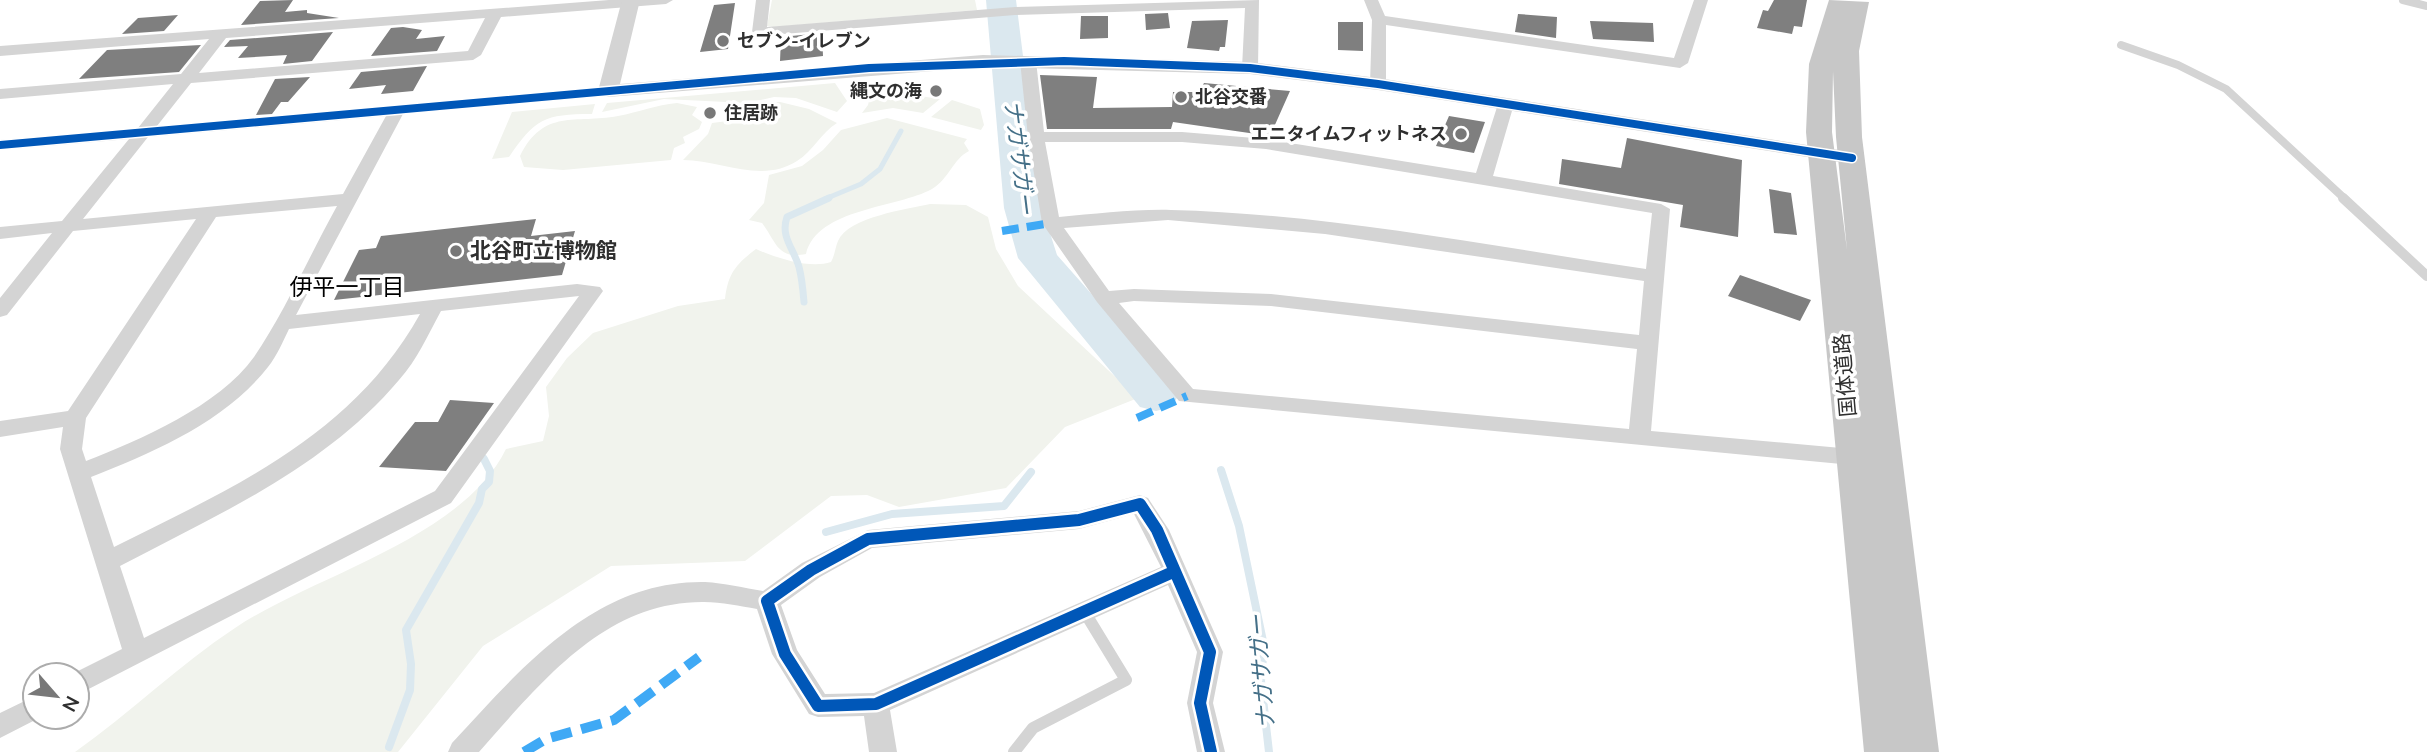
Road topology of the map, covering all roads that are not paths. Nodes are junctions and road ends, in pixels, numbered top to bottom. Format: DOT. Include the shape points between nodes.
graph roads {
  1 [pos="666,0"];
  2 [pos="762,0"];
  3 [pos="1371,0"];
  4 [pos="1701,0"];
  5 [pos="1840,0"];
  6 [pos="1859,0"];
  7 [pos="2403,0"];
  8 [pos="631,1"];
  9 [pos="1252,1"];
  10 [pos="2427,6"];
  11 [pos="495,14"];
  12 [pos="1378,20"];
  13 [pos="220,36"];
  14 [pos="2121,45"];
  15 [pos="0,51"];
  16 [pos="1027,61"];
  17 [pos="1251,68"];
  18 [pos="184,79"];
  19 [pos="1378,84"];
  20 [pos="608,91"];
  21 [pos="0,94"];
  22 [pos="1506,104"];
  23 [pos="398,109"];
  24 [pos="142,132"];
  25 [pos="1036,138"];
  26 [pos="0,145"];
  27 [pos="1836,155"];
  28 [pos="1483,180"];
  29 [pos="348,199"];
  30 [pos="209,214"];
  31 [pos="1051,223"];
  32 [pos="67,227"];
  33 [pos="0,233"];
  34 [pos="1653,276"];
  35 [pos="2427,276"];
  36 [pos="1104,298"];
  37 [pos="434,306"];
  38 [pos="0,311"];
  39 [pos="284,323"];
  40 [pos="1647,343"];
  41 [pos="75,418"];
  42 [pos="0,429"];
  43 [pos="1639,438"];
  44 [pos="1852,457"];
  45 [pos="78,474"];
  46 [pos="106,562"];
  47 [pos="1173,572"];
  48 [pos="767,601"];
  49 [pos="1084,611"];
  50 [pos="136,653"];
  51 [pos="91,677"];
  52 [pos="876,704"];
  53 [pos="21,715"];
  54 [pos="0,726"];
  55 [pos="462,752"];
  56 [pos="883,752"];
  57 [pos="1014,752"];
  58 [pos="1211,752"];
  59 [pos="1886,752"];
  60 [pos="1917,752"];
  1 -- 8 [label="street"];
  2 -- 9 [label="street" via="759,32 1016,11"];
  3 -- 12 [label="street"];
  4 -- 12 [label="street" via="1680,63"];
  5 -- 27 [label="main road, 国体道路" via="1817,82"];
  6 -- 27 [label="main road, 国体道路" via="1851,18"];
  7 -- 10 [label="lane"];
  8 -- 11 [label="street"];
  8 -- 20 [label="street"];
  9 -- 17 [label="street"];
  11 -- 13 [label="street"];
  11 -- 18 [label="street" via="473,55"];
  12 -- 19 [label="street"];
  13 -- 15 [label="street"];
  13 -- 18 [label="street"];
  14 -- 35 [label="lane" via="2178,65 2226,89"];
  16 -- 17 [label="street"];
  16 -- 20 [label="street"];
  16 -- 25 [label="street"];
  17 -- 19 [label="street"];
  18 -- 21 [label="street"];
  18 -- 24 [label="street"];
  19 -- 22 [label="street"];
  20 -- 23 [label="street"];
  22 -- 27 [label="street"];
  22 -- 28 [label="street"];
  23 -- 24 [label="street"];
  23 -- 29 [label="street"];
  24 -- 26 [label="street"];
  24 -- 32 [label="street"];
  25 -- 28 [label="street" via="1182,137 1266,144"];
  25 -- 31 [label="street"];
  27 -- 44 [label="main road, 国体道路"];
  27 -- 60 [label="main road, 国体道路"];
  28 -- 34 [label="street" via="1661,209"];
  29 -- 30 [label="street"];
  29 -- 39 [label="street"];
  30 -- 32 [label="street"];
  30 -- 41 [label="street"];
  31 -- 34 [label="street" via="1168,215 1238,219"];
  31 -- 36 [label="street"];
  32 -- 33 [label="street"];
  32 -- 38 [label="street"];
  34 -- 40 [label="street"];
  36 -- 40 [label="street" via="1271,300"];
  36 -- 43 [label="street" via="1187,396"];
  37 -- 39 [label="street"];
  37 -- 46 [label="street" via="394,373 348,420 268,475"];
  37 -- 50 [label="street" via="593,291 443,497"];
  39 -- 45 [label="street" via="261,362 211,409 142,449"];
  40 -- 43 [label="street"];
  41 -- 42 [label="street"];
  41 -- 45 [label="street" via="71,449"];
  43 -- 44 [label="street"];
  44 -- 59 [label="main road, 国体道路"];
  45 -- 46 [label="street"];
  46 -- 50 [label="street"];
  47 -- 48 [label="street" via="1157,530 1140,504 1079,520 868,539"];
  47 -- 49 [label="street"];
  47 -- 58 [label="street" via="1210,652 1200,703"];
  48 -- 52 [label="street" via="785,654 818,706"];
  48 -- 55 [label="street" via="702,592 636,601 589,625 547,659"];
  49 -- 52 [label="street"];
  49 -- 57 [label="lane" via="1126,680 1033,728"];
  50 -- 51 [label="street"];
  52 -- 56 [label="street"];
  53 -- 54 [label="street"];
}
